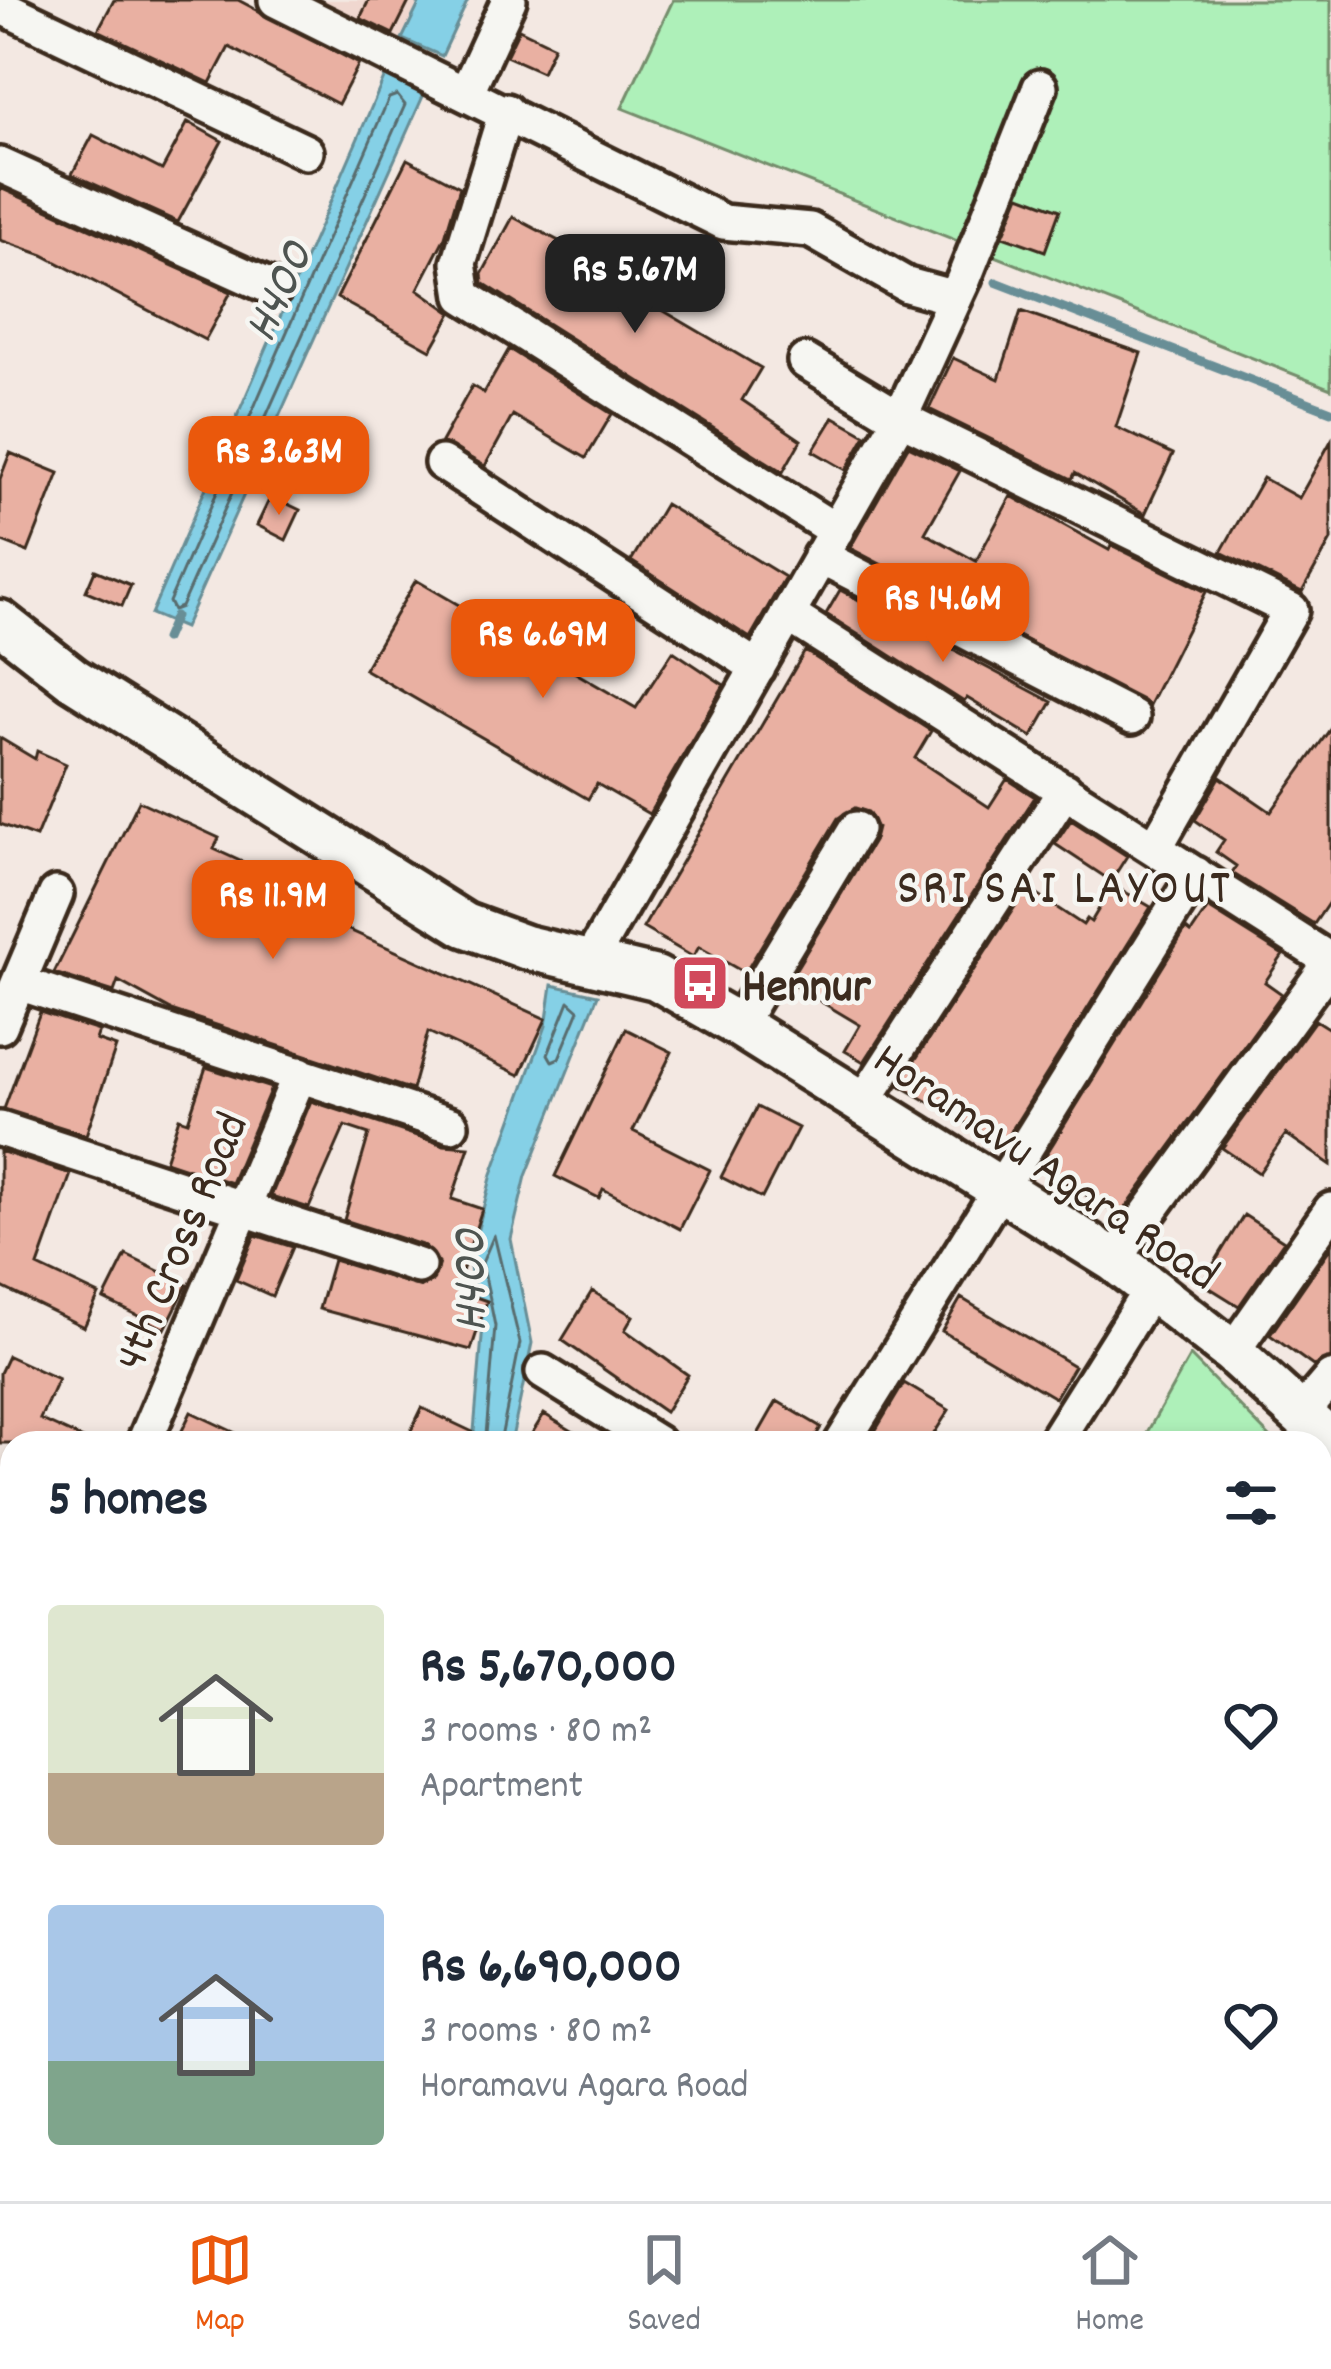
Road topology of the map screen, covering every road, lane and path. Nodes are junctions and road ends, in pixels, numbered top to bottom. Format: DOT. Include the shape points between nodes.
graph roads {
  1 [pos="276,0"];
  2 [pos="509,0"];
  3 [pos="0,5"];
  4 [pos="1040,87"];
  5 [pos="467,91"];
  6 [pos="506,111"];
  7 [pos="306,152"];
  8 [pos="0,165"];
  9 [pos="274,289"];
  10 [pos="951,297"];
  11 [pos="805,361"];
  12 [pos="900,418"];
  13 [pos="442,463"];
  14 [pos="828,543"];
  15 [pos="787,614"];
  16 [pos="0,622"];
  17 [pos="758,668"];
  18 [pos="1132,718"];
  19 [pos="1065,790"];
  20 [pos="856,829"];
  21 [pos="1155,848"];
  22 [pos="1196,874"];
  23 [pos="56,894"];
  24 [pos="590,961"];
  25 [pos="1331,962"];
  26 [pos="19,983"];
  27 [pos="738,1025"];
  28 [pos="0,1026"];
  29 [pos="300,1075"];
  30 [pos="864,1101"];
  31 [pos="451,1125"];
  32 [pos="0,1129"];
  33 [pos="1002,1187"];
  34 [pos="244,1206"];
  35 [pos="1331,1210"];
  36 [pos="1114,1260"];
  37 [pos="418,1266"];
  38 [pos="1151,1287"];
  39 [pos="1232,1352"];
  40 [pos="544,1372"];
  41 [pos="1331,1378"];
  42 [pos="1316,1428"];
  43 [pos="149,1431"];
  44 [pos="638,1431"];
  45 [pos="850,1431"];
  46 [pos="1061,1431"];
  1 -- 5 [label="street"];
  2 -- 5 [label="street"];
  3 -- 7 [label="street"];
  4 -- 10 [label="street"];
  5 -- 6 [label="street"];
  6 -- 10 [label="street" via="723,222 810,230 907,285"];
  6 -- 14 [label="street" via="459,263 464,296"];
  8 -- 9 [label="street"];
  10 -- 12 [label="street"];
  11 -- 12 [label="street"];
  12 -- 14 [label="street"];
  12 -- 21 [label="street" via="1291,610"];
  13 -- 17 [label="street"];
  14 -- 15 [label="street"];
  14 -- 18 [label="street"];
  15 -- 17 [label="street"];
  15 -- 19 [label="street"];
  16 -- 24 [label="street, Horamavu Agara Road" via="73,679 465,926"];
  17 -- 24 [label="street"];
  19 -- 21 [label="street"];
  19 -- 30 [label="street"];
  20 -- 27 [label="street"];
  21 -- 22 [label="street"];
  22 -- 25 [label="street"];
  22 -- 33 [label="street"];
  23 -- 26 [label="street"];
  24 -- 27 [label="street, Horamavu Agara Road" via="656,978"];
  25 -- 36 [label="street"];
  26 -- 28 [label="street"];
  26 -- 29 [label="street"];
  27 -- 30 [label="street, Horamavu Agara Road"];
  29 -- 31 [label="street"];
  29 -- 34 [label="street, 4th Cross Road"];
  30 -- 33 [label="street, Horamavu Agara Road"];
  32 -- 34 [label="street"];
  33 -- 36 [label="street, Horamavu Agara Road"];
  33 -- 45 [label="street"];
  34 -- 37 [label="street"];
  34 -- 43 [label="street, 4th Cross Road"];
  35 -- 39 [label="street"];
  36 -- 38 [label="street, Horamavu Agara Road"];
  38 -- 39 [label="street, Horamavu Agara Road"];
  38 -- 46 [label="street"];
  39 -- 42 [label="street, Horamavu Agara Road"];
  40 -- 44 [label="street"];
  41 -- 42 [label="street"];
}
